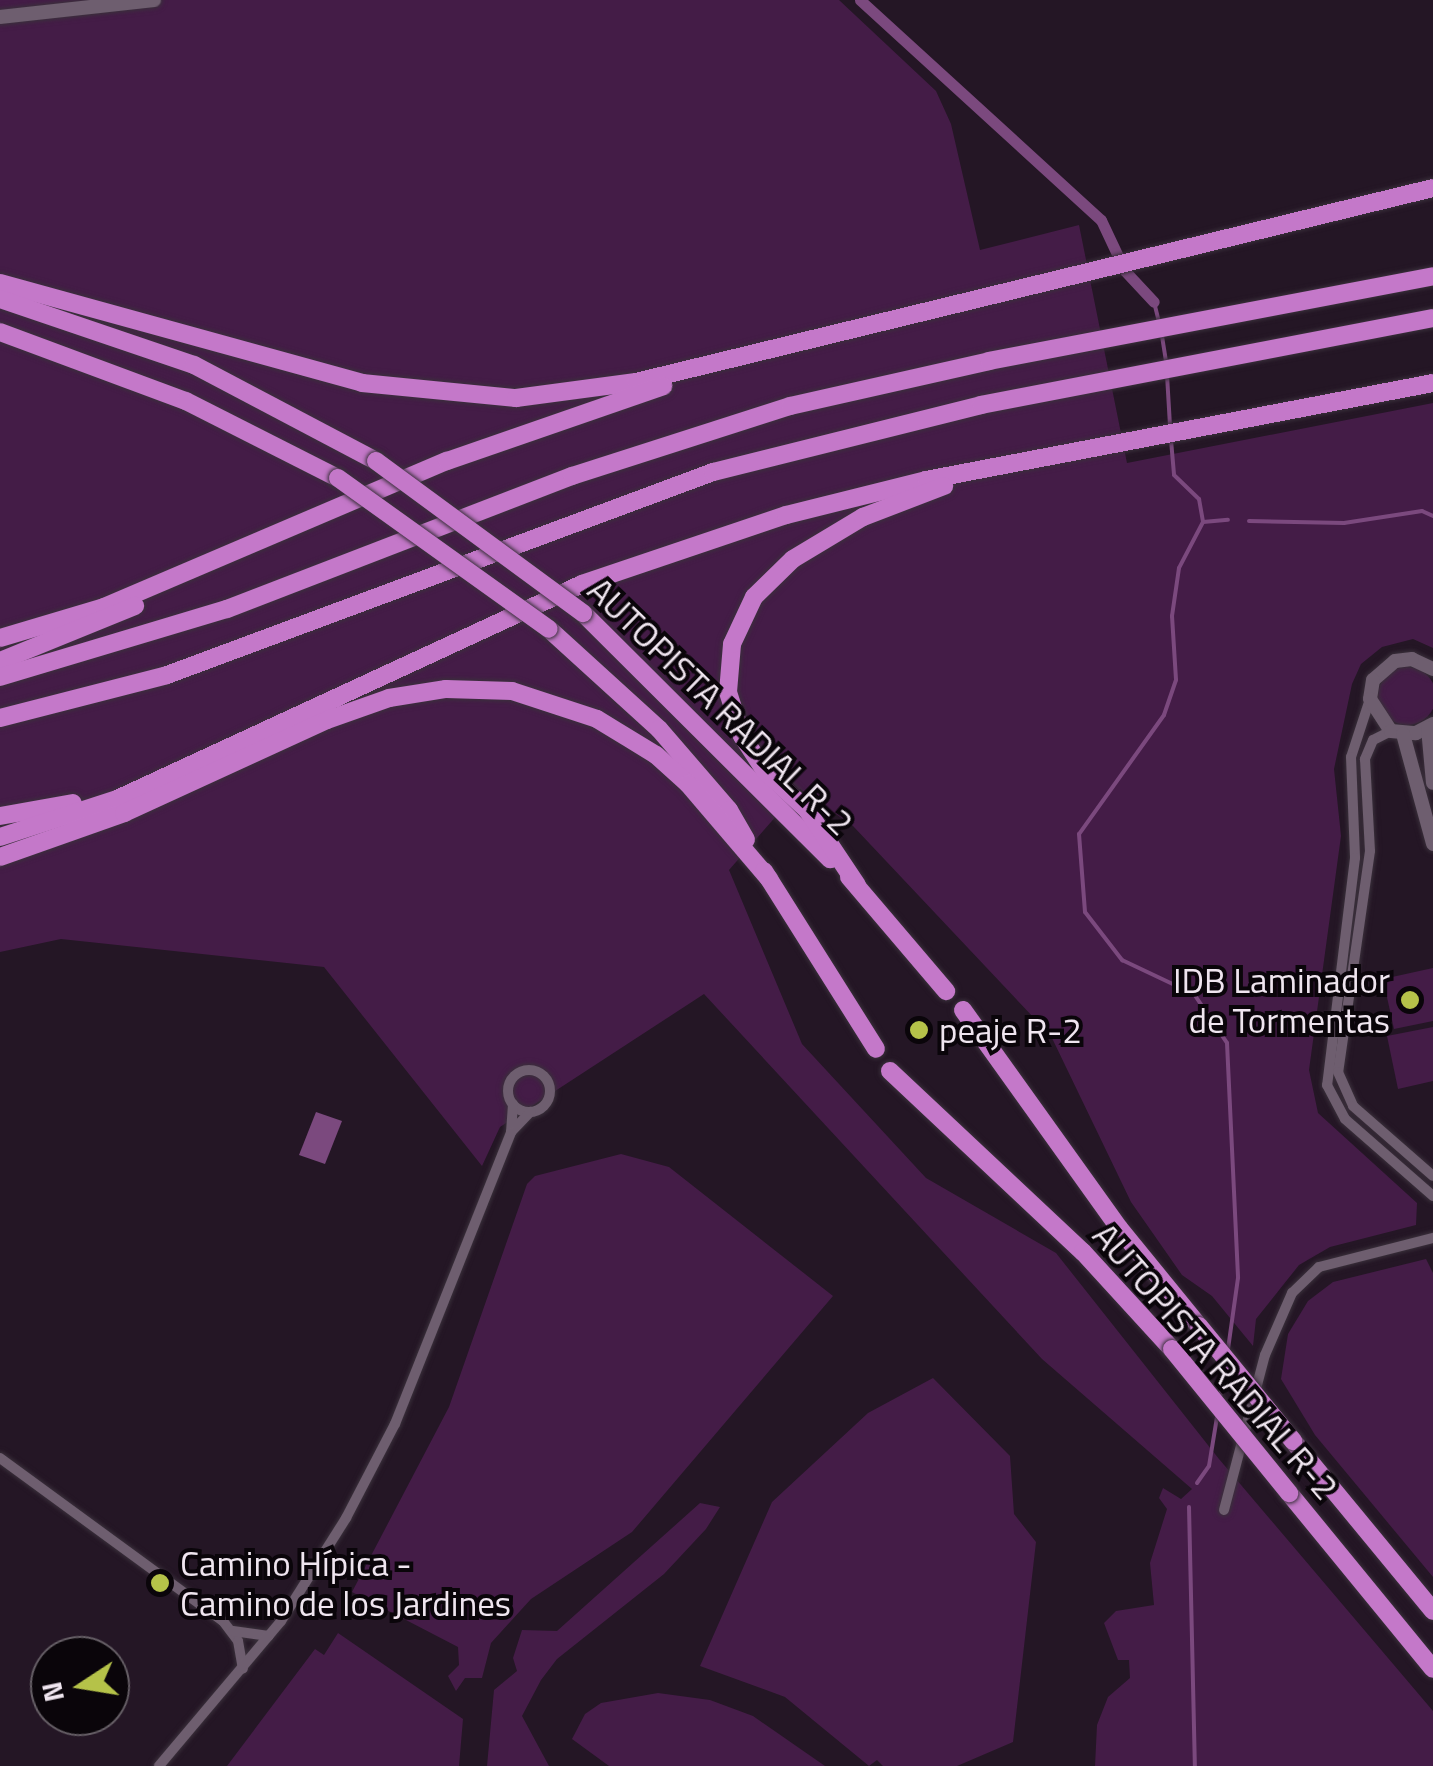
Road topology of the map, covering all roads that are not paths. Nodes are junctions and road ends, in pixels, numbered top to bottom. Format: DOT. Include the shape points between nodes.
graph roads {
  1 [pos="154,0"];
  2 [pos="0,17"];
  3 [pos="1433,188"];
  4 [pos="1433,276"];
  5 [pos="0,283"];
  6 [pos="0,299"];
  7 [pos="1433,318"];
  8 [pos="855,331"];
  9 [pos="0,332"];
  10 [pos="1433,383"];
  11 [pos="1021,463"];
  12 [pos="329,512"];
  13 [pos="0,638"];
  14 [pos="0,660"];
  15 [pos="1433,669"];
  16 [pos="0,677"];
  17 [pos="1370,699"];
  18 [pos="0,718"];
  19 [pos="1430,726"];
  20 [pos="1397,732"];
  21 [pos="206,756"];
  22 [pos="1433,782"];
  23 [pos="0,816"];
  24 [pos="0,836"];
  25 [pos="1433,844"];
  26 [pos="0,857"];
  27 [pos="768,879"];
  28 [pos="857,885"];
  29 [pos="946,991"];
  30 [pos="963,1010"];
  31 [pos="876,1050"];
  32 [pos="890,1070"];
  33 [pos="513,1104"];
  34 [pos="530,1112"];
  35 [pos="511,1132"];
  36 [pos="1433,1176"];
  37 [pos="1433,1196"];
  38 [pos="1433,1238"];
  39 [pos="0,1458"];
  40 [pos="1224,1510"];
  41 [pos="1433,1611"];
  42 [pos="233,1631"];
  43 [pos="269,1636"];
  44 [pos="1433,1669"];
  45 [pos="243,1670"];
  46 [pos="159,1766"];
  1 -- 2 [label="street"];
  3 -- 8 [label="highway"];
  4 -- 16 [label="highway" via="894,381 692,435 227,609"];
  5 -- 8 [label="highway" via="362,384 463,398 594,391"];
  6 -- 28 [label="highway, AUTOPISTA RADIAL R-2, bridge" via="194,365 376,460 583,613"];
  7 -- 18 [label="highway" via="829,440 713,472 166,675"];
  8 -- 12 [label="highway" via="558,420"];
  9 -- 27 [label="highway, AUTOPISTA RADIAL R-2, bridge" via="186,400 338,478 550,629 659,729 729,810"];
  10 -- 11 [label="highway"];
  11 -- 21 [label="highway" via="860,495 654,557 494,622"];
  11 -- 28 [label="highway" via="844,526 772,577 741,618 728,682 738,728 764,771 807,810"];
  12 -- 13 [label="highway" via="136,595"];
  12 -- 14 [label="highway" via="113,617"];
  15 -- 17 [label="street" via="1412,659 1395,661 1373,680"];
  17 -- 20 [label="street" via="1376,718"];
  17 -- 37 [label="street" via="1351,757 1354,858 1327,1085 1345,1120"];
  19 -- 20 [label="street"];
  19 -- 22 [label="street"];
  20 -- 25 [label="street"];
  20 -- 36 [label="street" via="1374,740 1365,759 1370,851 1338,1072 1353,1106"];
  21 -- 23 [label="highway" via="91,799"];
  21 -- 24 [label="highway" via="117,798"];
  26 -- 27 [label="highway" via="124,813 326,720 389,698 446,688 512,692 597,719 667,765"];
  27 -- 31 [label="highway, AUTOPISTA RADIAL R-2"];
  28 -- 29 [label="highway, AUTOPISTA RADIAL R-2"];
  30 -- 41 [label="highway, AUTOPISTA RADIAL R-2, bridge" via="1119,1228"];
  32 -- 44 [label="highway, AUTOPISTA RADIAL R-2, bridge" via="1082,1252 1172,1349"];
  33 -- 34 [label="street"];
  33 -- 34 [label="street" via="510,1082 535,1072 550,1094"];
  33 -- 35 [label="street"];
  34 -- 35 [label="street"];
  35 -- 43 [label="street" via="395,1424 346,1518"];
  38 -- 40 [label="street" via="1318,1266 1292,1293 1265,1355"];
  39 -- 42 [label="street"];
  42 -- 43 [label="street"];
  42 -- 45 [label="street"];
  43 -- 45 [label="street"];
  45 -- 46 [label="street"];
}
